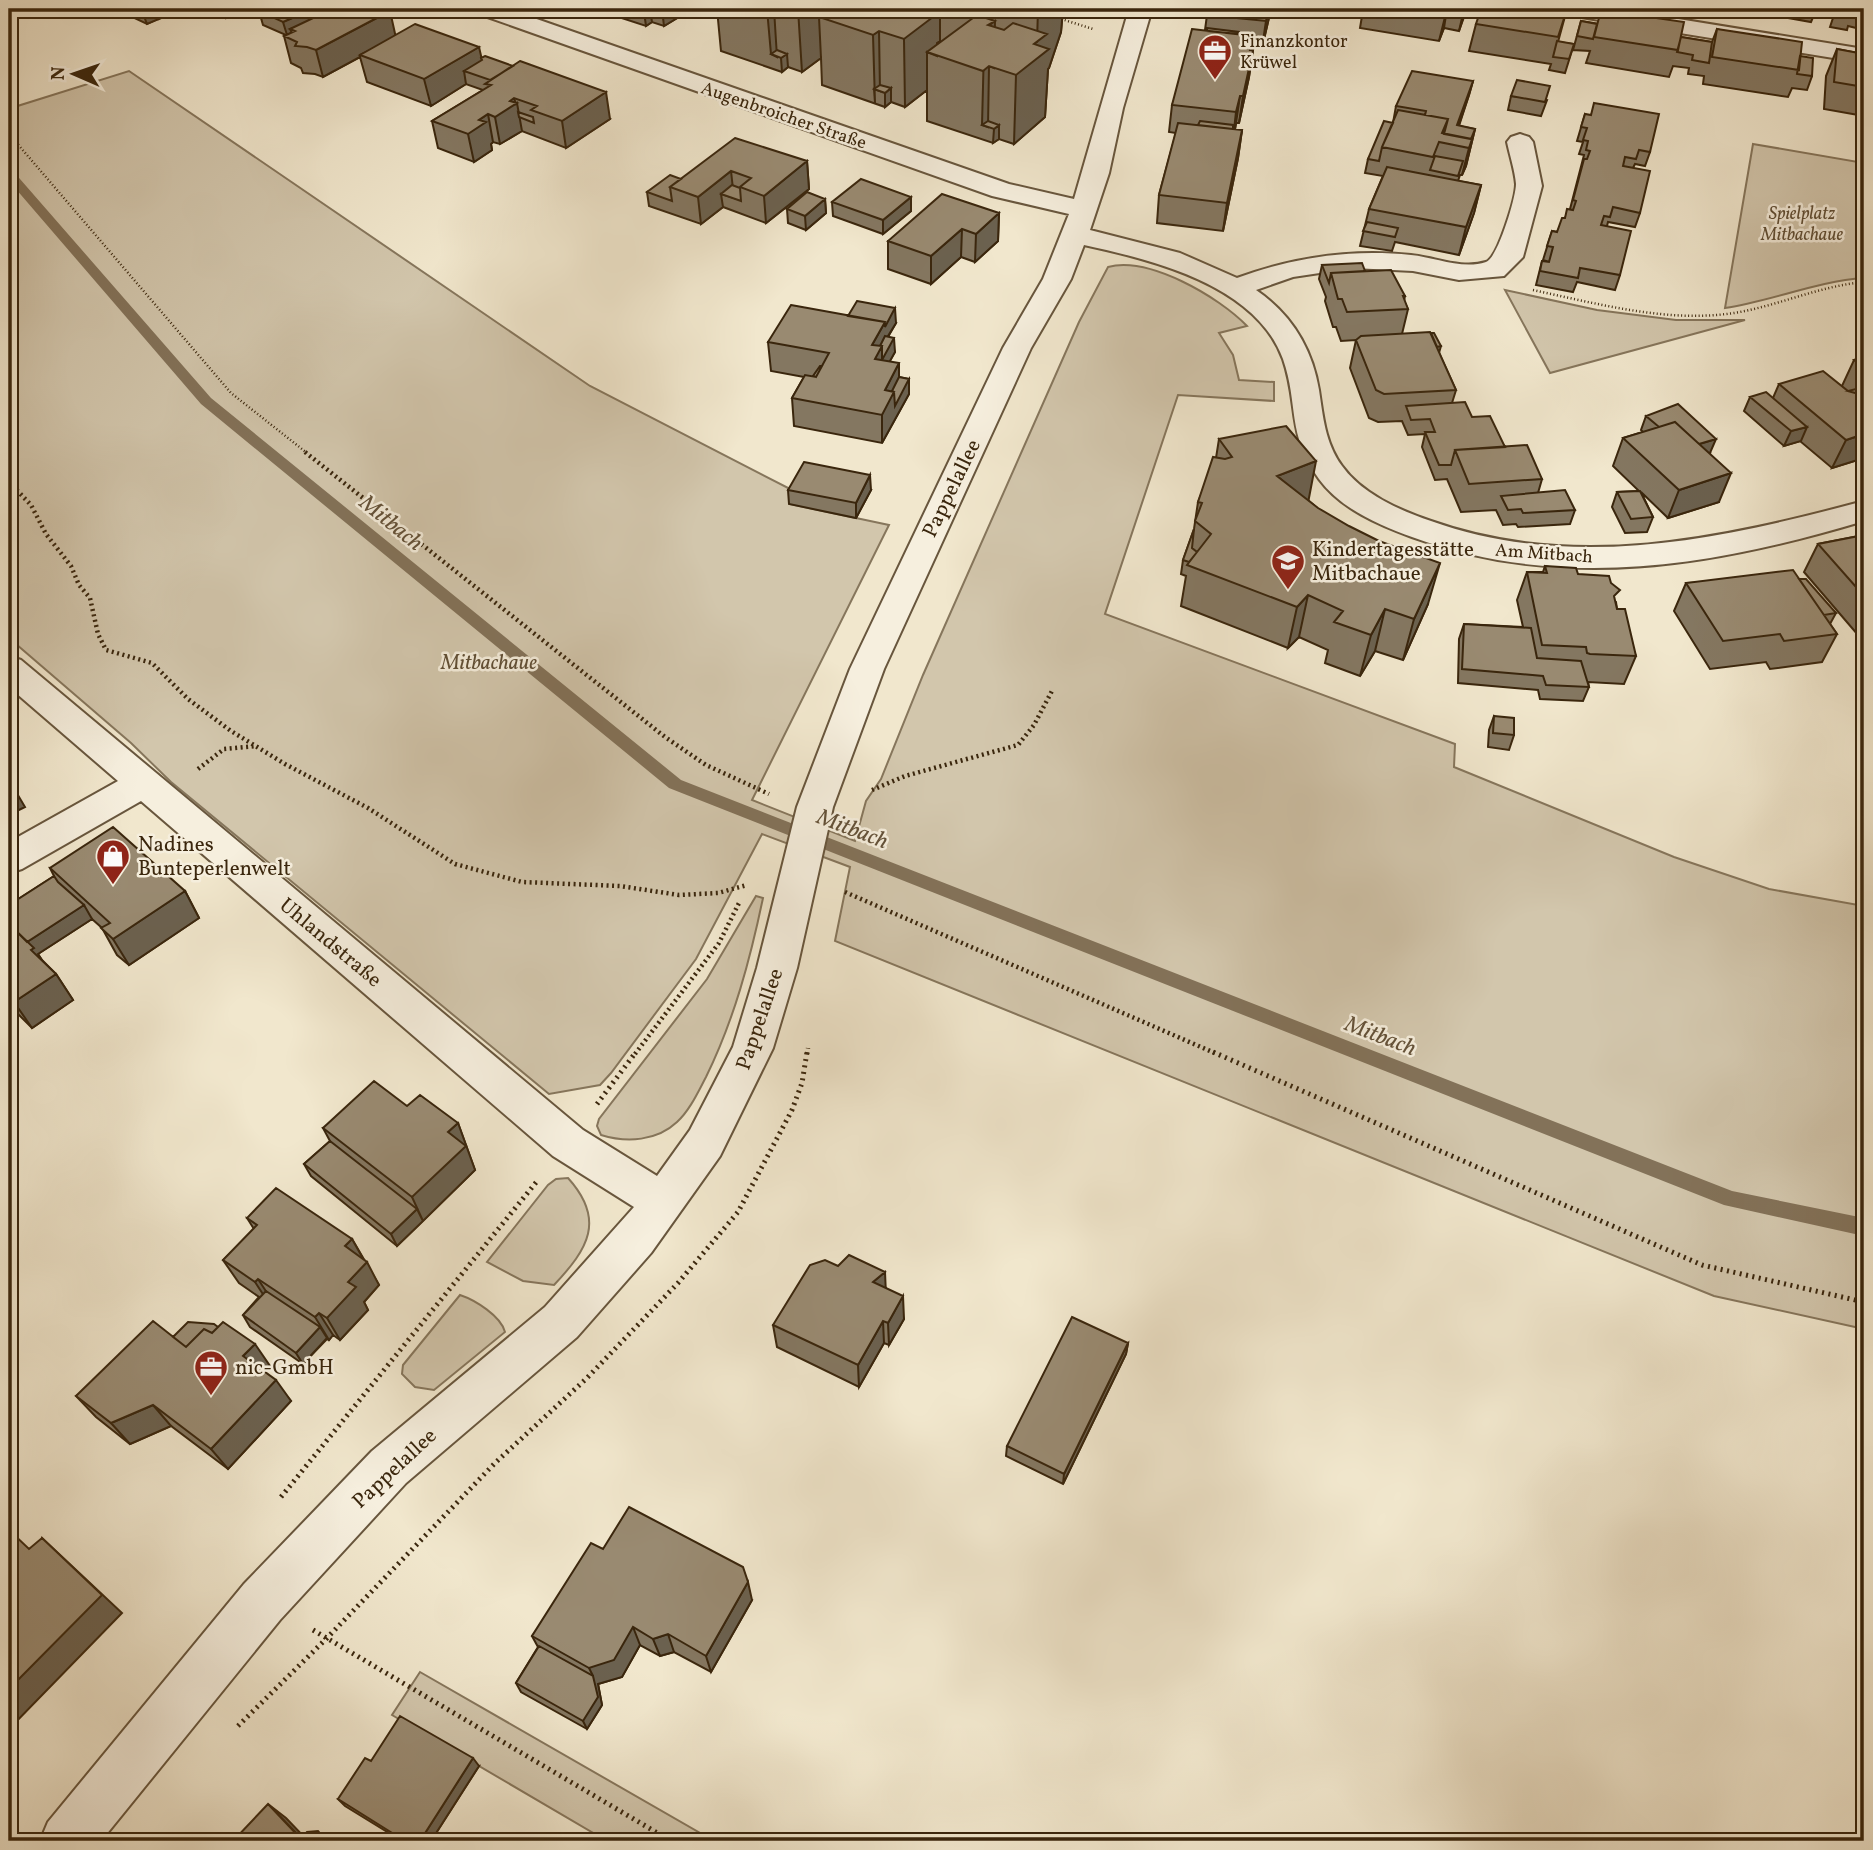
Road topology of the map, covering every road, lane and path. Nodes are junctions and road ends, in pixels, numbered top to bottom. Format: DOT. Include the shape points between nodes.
graph roads {
  1 [pos="487,9"];
  2 [pos="1141,9"];
  3 [pos="1575,9"];
  4 [pos="1052,16"];
  5 [pos="1102,32"];
  6 [pos="1864,56"];
  7 [pos="9,134"];
  8 [pos="1520,142"];
  9 [pos="1080,222"];
  10 [pos="1479,273"];
  11 [pos="1864,282"];
  12 [pos="1234,288"];
  13 [pos="9,482"];
  14 [pos="1864,511"];
  15 [pos="9,668"];
  16 [pos="1053,689"];
  17 [pos="144,783"];
  18 [pos="876,788"];
  19 [pos="771,794"];
  20 [pos="9,859"];
  21 [pos="753,874"];
  22 [pos="748,885"];
  23 [pos="834,887"];
  24 [pos="591,1112"];
  25 [pos="664,1203"];
  26 [pos="1864,1301"];
  27 [pos="308,1628"];
  28 [pos="67,1841"];
  29 [pos="671,1841"];
  1 -- 9 [label="street, Augenbroicher Straße"];
  2 -- 9 [label="street, Pappelallee"];
  3 -- 6 [label="street"];
  4 -- 5 [label="path"];
  7 -- 19 [label="path" via="231,393 665,737 706,765"];
  8 -- 10 [label="street" via="1529,186 1509,257 1493,270"];
  9 -- 12 [label="street, Am Mitbach"];
  9 -- 25 [label="street, Pappelallee" via="1057,279 1017,348 890,617 837,745 807,836 777,968 753,1048 705,1143"];
  10 -- 11 [label="path" via="1513,286 1685,316 1767,307"];
  10 -- 12 [label="street" via="1353,260 1288,269"];
  12 -- 14 [label="street, Am Mitbach" via="1268,314 1289,342 1297,359 1308,432 1333,476 1386,515 1451,542 1517,554 1641,556 1736,545"];
  13 -- 22 [label="path" via="31,505 90,598 106,650 152,663 188,699 231,731 368,808 435,854 480,873 522,882 620,886 679,895 718,893"];
  15 -- 17 [label="street, Uhlandstraße"];
  16 -- 18 [label="path" via="1018,745"];
  17 -- 20 [label="street"];
  17 -- 25 [label="street, Uhlandstraße" via="568,1143"];
  21 -- 22 [label="path"];
  22 -- 24 [label="path" via="719,943"];
  23 -- 26 [label="path" via="1702,1265"];
  25 -- 28 [label="street, Pappelallee" via="561,1322 390,1467 320,1540 204,1670"];
  27 -- 29 [label="path"];
}
